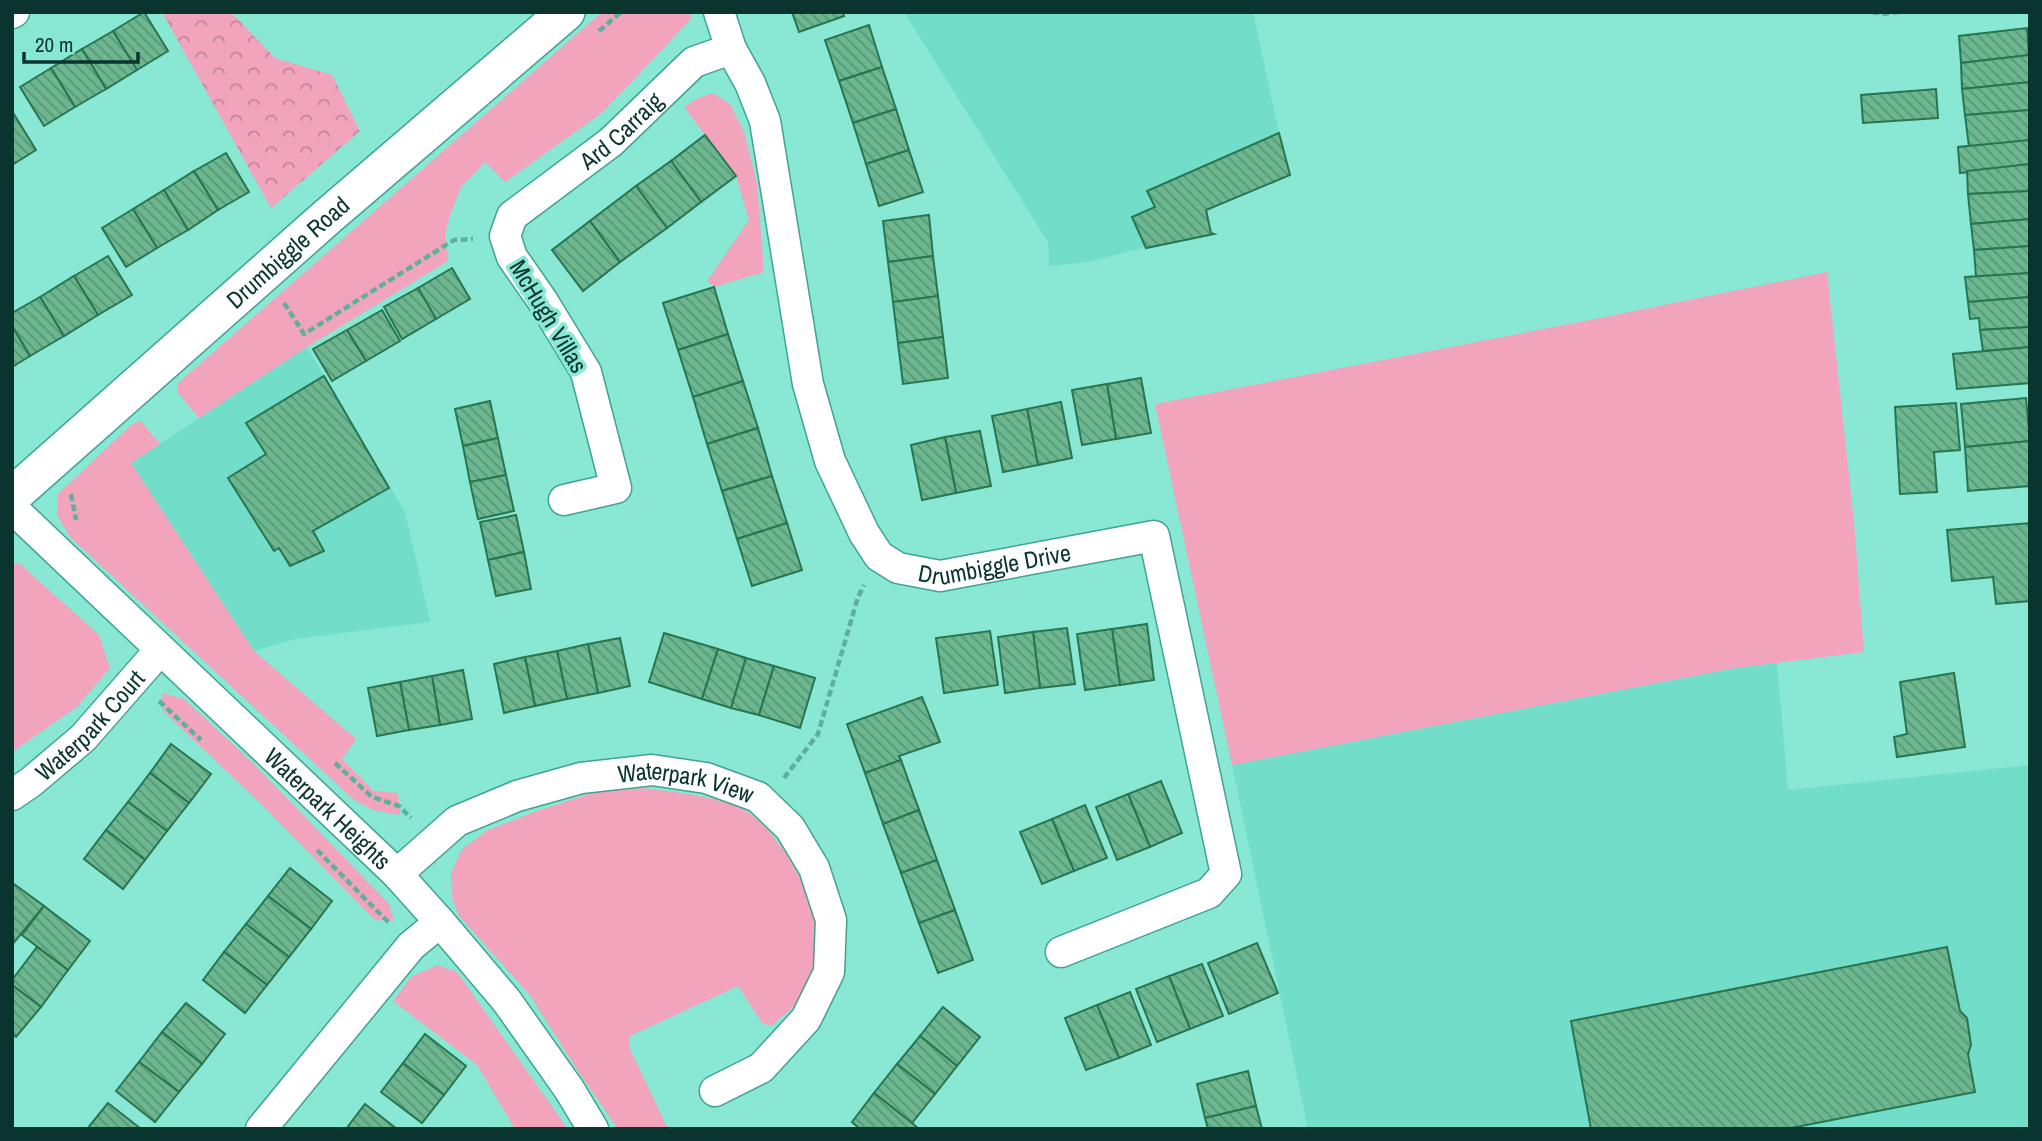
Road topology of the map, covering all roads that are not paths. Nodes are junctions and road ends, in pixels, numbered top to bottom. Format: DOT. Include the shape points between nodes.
graph roads {
  1 [pos="566,12"];
  2 [pos="719,12"];
  3 [pos="731,50"];
  4 [pos="508,226"];
  5 [pos="12,496"];
  6 [pos="565,500"];
  7 [pos="12,508"];
  8 [pos="160,650"];
  9 [pos="12,795"];
  10 [pos="397,874"];
  11 [pos="440,922"];
  12 [pos="1060,952"];
  13 [pos="715,1091"];
  14 [pos="261,1129"];
  15 [pos="593,1129"];
  1 -- 5 [label="street, Drumbiggle Road"];
  2 -- 3 [label="street"];
  3 -- 4 [label="street, Ard Carraig" via="695,62 611,142"];
  3 -- 12 [label="street, Drumbiggle Drive" via="765,121 808,384 830,461 879,556 898,568 940,576 1154,536 1226,874 1209,893"];
  4 -- 6 [label="street, McHugh Villas" via="512,257 586,372 616,488"];
  7 -- 8 [label="street, Waterpark Heights"];
  8 -- 9 [label="street, Waterpark Court" via="83,738"];
  8 -- 10 [label="street, Waterpark Heights"];
  10 -- 11 [label="street, Waterpark Heights"];
  10 -- 13 [label="street, Waterpark View" via="457,821 517,796 581,778 652,770 706,778 758,797 790,828 814,868 831,920 829,972 806,1019 761,1068"];
  11 -- 14 [label="street" via="411,946"];
  11 -- 15 [label="street" via="506,1000"];
}
